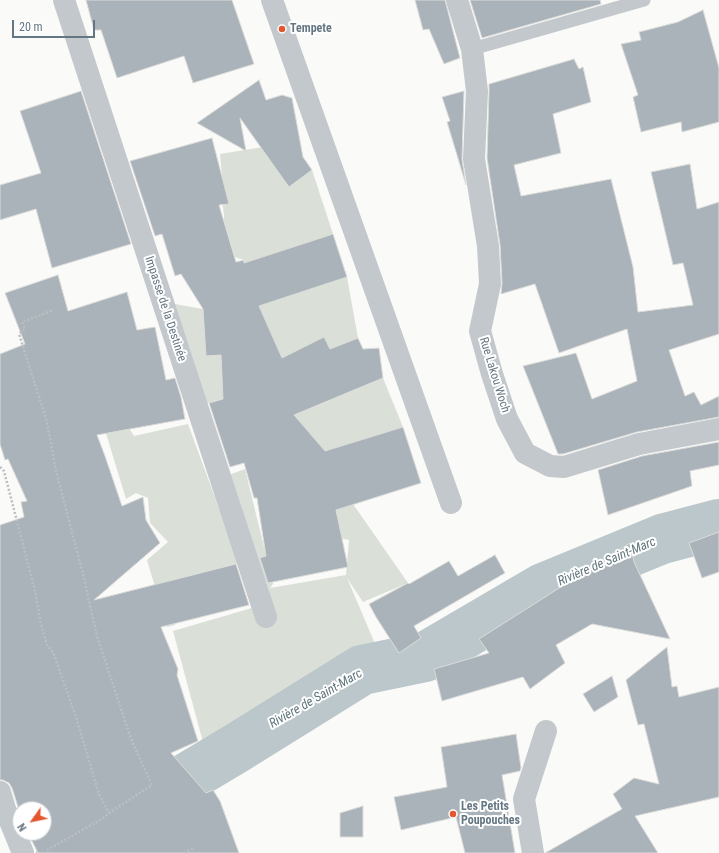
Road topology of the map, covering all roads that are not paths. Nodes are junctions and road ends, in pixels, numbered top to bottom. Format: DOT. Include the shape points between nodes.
graph roads {
  1 [pos="64,0"];
  2 [pos="272,0"];
  3 [pos="457,0"];
  4 [pos="644,0"];
  5 [pos="472,49"];
  6 [pos="719,429"];
  7 [pos="451,503"];
  8 [pos="266,617"];
  9 [pos="546,731"];
  10 [pos="0,792"];
  11 [pos="23,853"];
  12 [pos="533,853"];
  1 -- 8 [label="street, Impasse de la Destinée"];
  2 -- 7 [label="street"];
  3 -- 5 [label="street, Rue Lakou Woch"];
  4 -- 5 [label="lane"];
  5 -- 6 [label="street, Rue Lakou Woch" via="477,91 474,159 488,246 490,284 480,331 508,419 526,453 550,466 564,467 639,444"];
  9 -- 12 [label="street" via="524,799"];
  10 -- 11 [label="street"];
}
